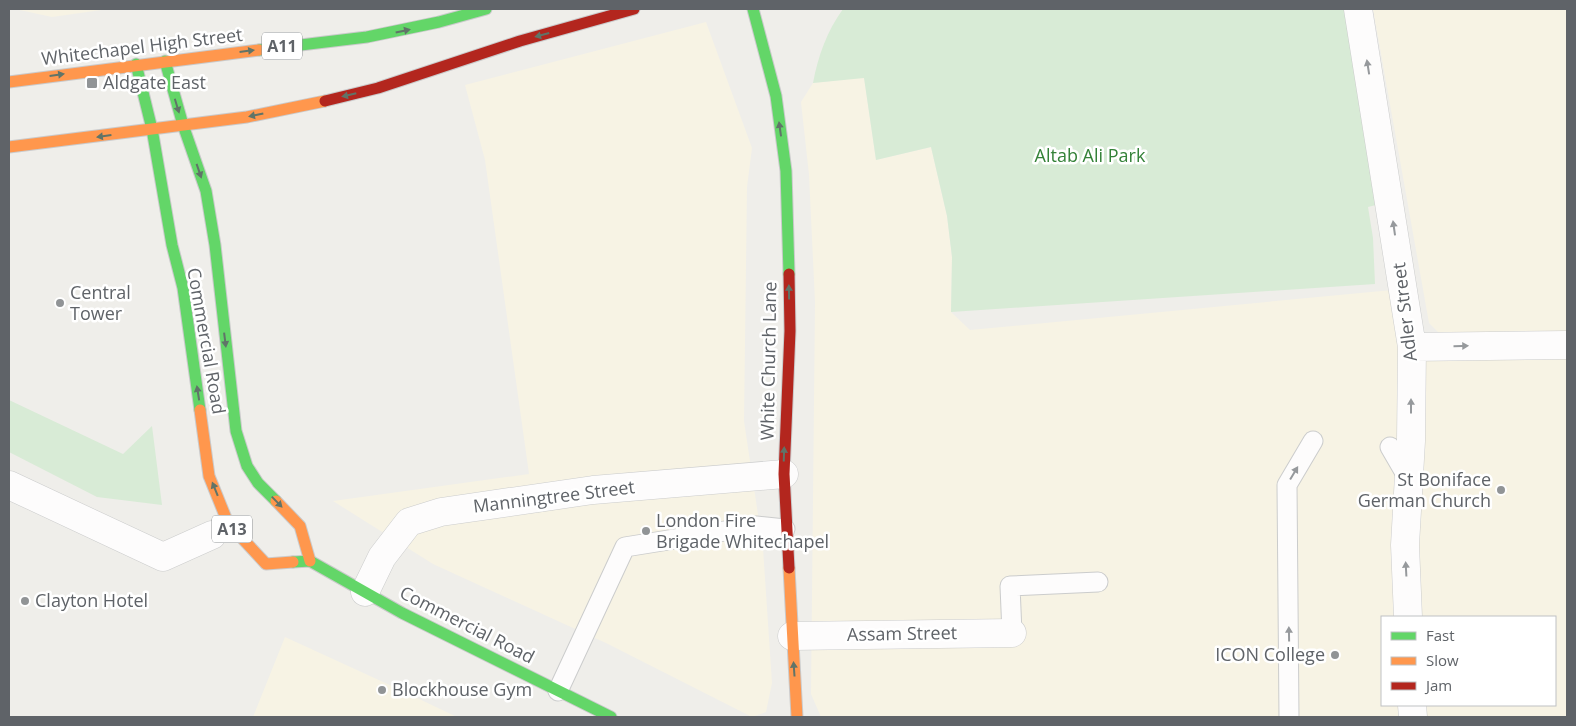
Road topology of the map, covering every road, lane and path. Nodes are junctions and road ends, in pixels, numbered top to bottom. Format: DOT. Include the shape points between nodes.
graph roads {
  1 [pos="486,9"];
  2 [pos="634,9"];
  3 [pos="753,9"];
  4 [pos="1358,9"];
  5 [pos="165,61"];
  6 [pos="136,64"];
  7 [pos="10,77"];
  8 [pos="183,125"];
  9 [pos="152,129"];
  10 [pos="9,147"];
  11 [pos="1567,345"];
  12 [pos="1412,347"];
  13 [pos="1313,441"];
  14 [pos="1390,447"];
  15 [pos="784,474"];
  16 [pos="1409,480"];
  17 [pos="9,485"];
  18 [pos="785,529"];
  19 [pos="212,535"];
  20 [pos="310,561"];
  21 [pos="1098,582"];
  22 [pos="365,592"];
  23 [pos="1408,616"];
  24 [pos="1012,633"];
  25 [pos="792,636"];
  26 [pos="558,691"];
  27 [pos="611,717"];
  28 [pos="797,717"];
  29 [pos="1289,717"];
  5 -- 1 [label="main road, Whitechapel High Street / A11, one-way" via="367,38"];
  2 -- 8 [label="main road, one-way" via="520,41 378,88 248,117"];
  15 -- 3 [label="main road, White Church Lane, one-way" via="790,331 786,171 776,96"];
  12 -- 4 [label="street, Adler Street, one-way"];
  5 -- 6 [label="main road, Whitechapel High Street / A11"];
  5 -- 8 [label="main road, Commercial Road, one-way"];
  7 -- 6 [label="main road, Whitechapel High Street / A11, one-way"];
  6 -- 9 [label="main road, Commercial Road / A13"];
  8 -- 9 [label="main road"];
  8 -- 20 [label="main road, Commercial Road, one-way" via="206,191 236,432 258,483 300,526"];
  9 -- 10 [label="main road, one-way"];
  20 -- 9 [label="main road, Commercial Road / A13, one-way" via="266,564 228,523 209,476 183,288 172,245"];
  12 -- 11 [label="street, one-way"];
  16 -- 12 [label="street, Adler Street, one-way"];
  29 -- 13 [label="lane, one-way" via="1287,485"];
  14 -- 16 [label="lane"];
  15 -- 18 [label="main road, White Church Lane"];
  15 -- 22 [label="street, Manningtree Street" via="594,490 441,512 409,522 382,557"];
  23 -- 16 [label="street, Adler Street, one-way" via="1405,545"];
  17 -- 19 [label="street" via="163,557"];
  18 -- 25 [label="main road, White Church Lane"];
  18 -- 26 [label="lane" via="756,526 625,547"];
  20 -- 22 [label="main road, Commercial Road"];
  21 -- 24 [label="lane" via="1010,586"];
  22 -- 26 [label="main road, Commercial Road" via="402,614"];
  24 -- 25 [label="street, Assam Street"];
  28 -- 25 [label="main road, White Church Lane, one-way"];
  26 -- 27 [label="main road, Commercial Road"];
}
